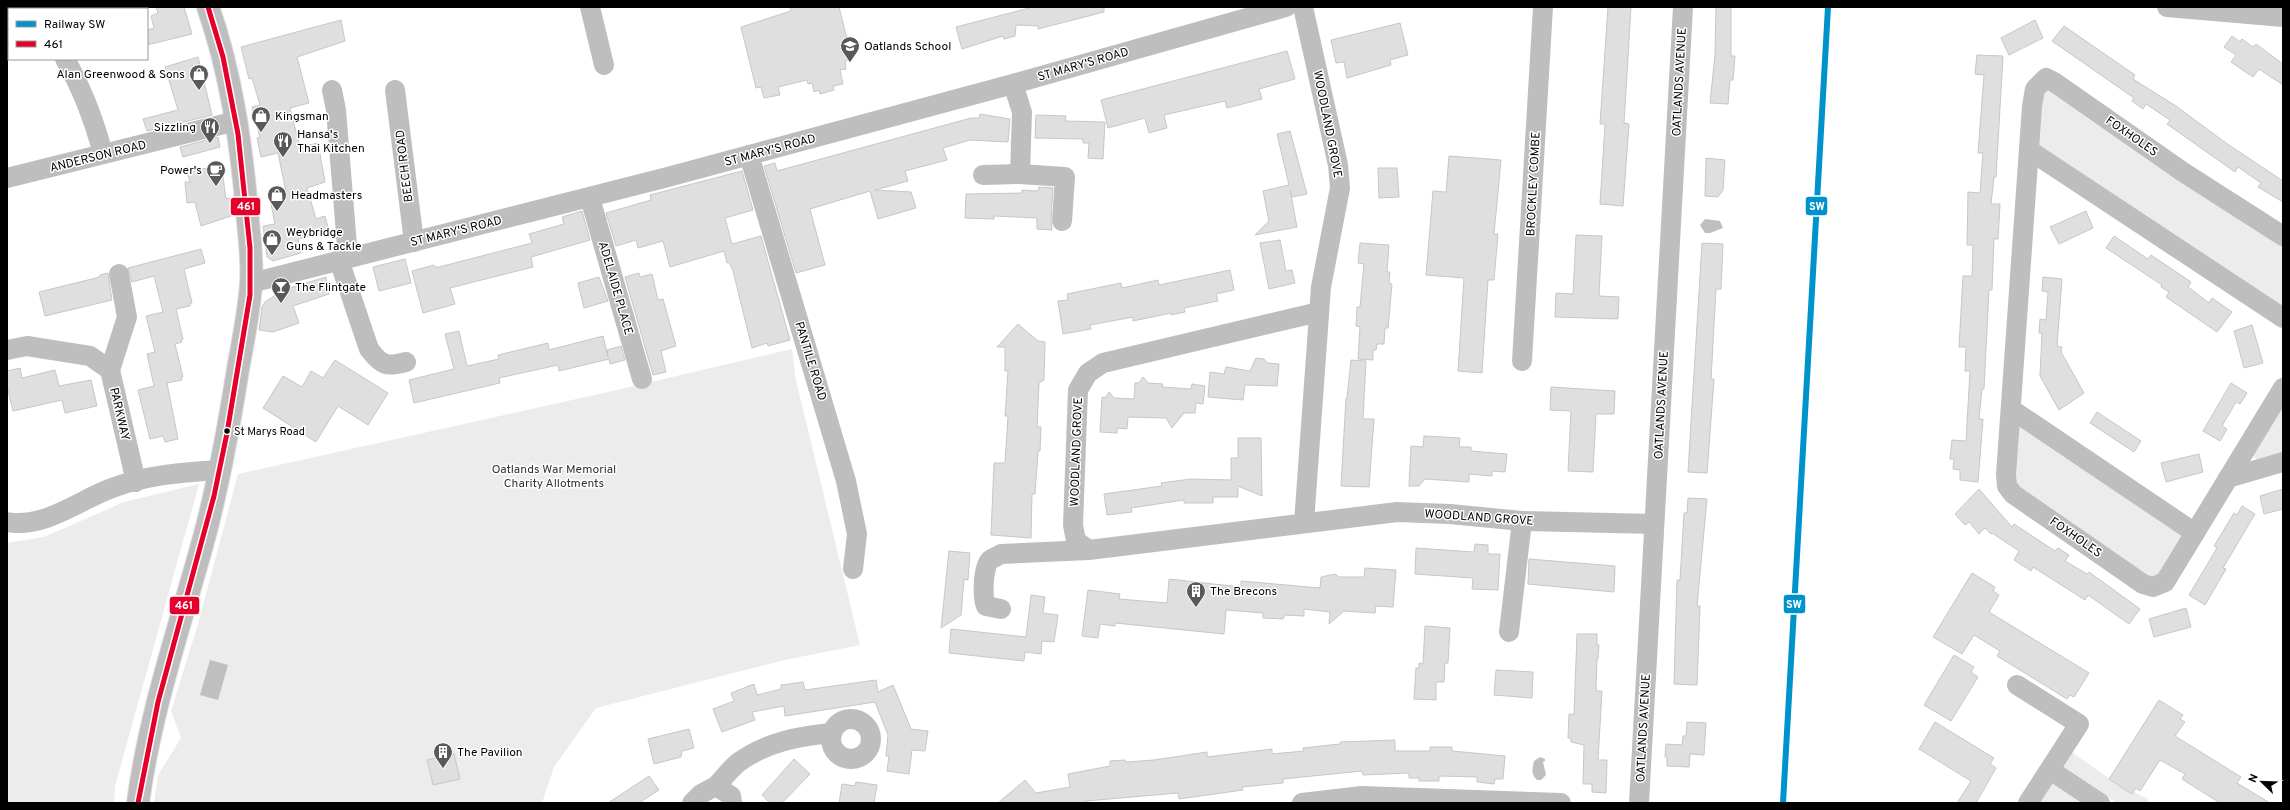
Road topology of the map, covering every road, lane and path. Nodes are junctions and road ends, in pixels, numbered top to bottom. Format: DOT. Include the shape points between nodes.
graph roads {
  1 [pos="208,7"];
  2 [pos="590,7"];
  3 [pos="1286,7"];
  4 [pos="1303,7"];
  5 [pos="1543,7"];
  6 [pos="1683,7"];
  7 [pos="2166,7"];
  8 [pos="1240,13"];
  9 [pos="2283,17"];
  10 [pos="66,60"];
  11 [pos="604,65"];
  12 [pos="1012,84"];
  13 [pos="332,90"];
  14 [pos="395,90"];
  15 [pos="236,121"];
  16 [pos="2029,150"];
  17 [pos="103,154"];
  18 [pos="749,155"];
  19 [pos="1020,174"];
  20 [pos="983,175"];
  21 [pos="7,178"];
  22 [pos="590,198"];
  23 [pos="1062,221"];
  24 [pos="2283,236"];
  25 [pos="414,242"];
  26 [pos="344,259"];
  27 [pos="119,274"];
  28 [pos="251,283"];
  29 [pos="1319,312"];
  30 [pos="2283,318"];
  31 [pos="7,350"];
  32 [pos="1522,361"];
  33 [pos="406,362"];
  34 [pos="110,370"];
  35 [pos="642,379"];
  36 [pos="2283,388"];
  37 [pos="2011,409"];
  38 [pos="2283,462"];
  39 [pos="220,470"];
  40 [pos="2228,478"];
  41 [pos="136,482"];
  42 [pos="1522,521"];
  43 [pos="7,522"];
  44 [pos="1304,523"];
  45 [pos="1654,524"];
  46 [pos="2195,533"];
  47 [pos="1089,550"];
  48 [pos="853,569"];
  49 [pos="1001,609"];
  50 [pos="1509,632"];
  51 [pos="2017,685"];
  52 [pos="832,733"];
  53 [pos="2050,770"];
  54 [pos="716,786"];
  55 [pos="138,803"];
  56 [pos="692,803"];
  57 [pos="732,803"];
  58 [pos="1302,803"];
  59 [pos="1561,803"];
  60 [pos="1639,803"];
  61 [pos="2028,803"];
  62 [pos="2100,803"];
  1 -- 15 [label="main road" via="226,70"];
  2 -- 11 [label="street"];
  3 -- 8 [label="street, ST MARY'S ROAD"];
  4 -- 29 [label="street, WOODLAND GROVE" via="1338,165 1340,188 1324,268"];
  5 -- 32 [label="street, BROCKLEY COMBE"];
  6 -- 45 [label="street, OATLANDS AVENUE"];
  7 -- 9 [label="street"];
  8 -- 12 [label="street, ST MARY'S ROAD"];
  10 -- 17 [label="street" via="92,114"];
  12 -- 18 [label="street, ST MARY'S ROAD"];
  12 -- 19 [label="street" via="1022,112"];
  13 -- 26 [label="street" via="336,110"];
  14 -- 25 [label="street, BEECH ROAD"];
  15 -- 17 [label="street, ANDERSON ROAD"];
  15 -- 28 [label="main road" via="243,166"];
  16 -- 24 [label="street, FOXHOLES" via="2035,89 2046,78 2183,172"];
  16 -- 30 [label="street"];
  16 -- 37 [label="street, FOXHOLES"];
  17 -- 21 [label="street, ANDERSON ROAD"];
  18 -- 22 [label="street, ST MARY'S ROAD"];
  18 -- 48 [label="street, PANTILE ROAD" via="846,481 857,534"];
  19 -- 20 [label="street"];
  19 -- 23 [label="street" via="1065,177"];
  22 -- 25 [label="street, ST MARY'S ROAD"];
  22 -- 35 [label="street, ADELAIDE PLACE"];
  25 -- 26 [label="street, ST MARY'S ROAD"];
  26 -- 28 [label="street, ST MARY'S ROAD"];
  26 -- 33 [label="street" via="369,349 378,361 390,366"];
  27 -- 34 [label="street" via="127,317"];
  28 -- 39 [label="main road"];
  29 -- 44 [label="street, WOODLAND GROVE"];
  29 -- 47 [label="street, WOODLAND GROVE" via="1103,363 1088,373 1078,390 1073,525 1076,541"];
  31 -- 34 [label="street" via="27,346 90,356"];
  34 -- 41 [label="street, PARKWAY"];
  36 -- 40 [label="street, FOXHOLES"];
  37 -- 46 [label="street"];
  37 -- 46 [label="street, FOXHOLES" via="2006,475 2007,486 2013,494 2143,584 2154,587 2165,582"];
  38 -- 40 [label="street"];
  39 -- 41 [label="street" via="178,472"];
  39 -- 55 [label="main road" via="204,537 160,692 142,770"];
  40 -- 46 [label="street, FOXHOLES"];
  41 -- 43 [label="street" via="113,488 44,520"];
  42 -- 44 [label="street, WOODLAND GROVE" via="1397,512"];
  42 -- 45 [label="street, WOODLAND GROVE"];
  42 -- 50 [label="street"];
  44 -- 47 [label="street, WOODLAND GROVE"];
  45 -- 60 [label="street, OATLANDS AVENUE"];
  47 -- 49 [label="street" via="1001,554 990,561 986,568 982,599 986,606"];
  51 -- 53 [label="street" via="2079,724"];
  52 -- 54 [label="street" via="796,736 763,749 739,762"];
  53 -- 61 [label="street"];
  53 -- 62 [label="street"];
  54 -- 56 [label="street" via="701,794"];
  54 -- 57 [label="street" via="731,796"];
  58 -- 59 [label="street" via="1362,796"];
}
